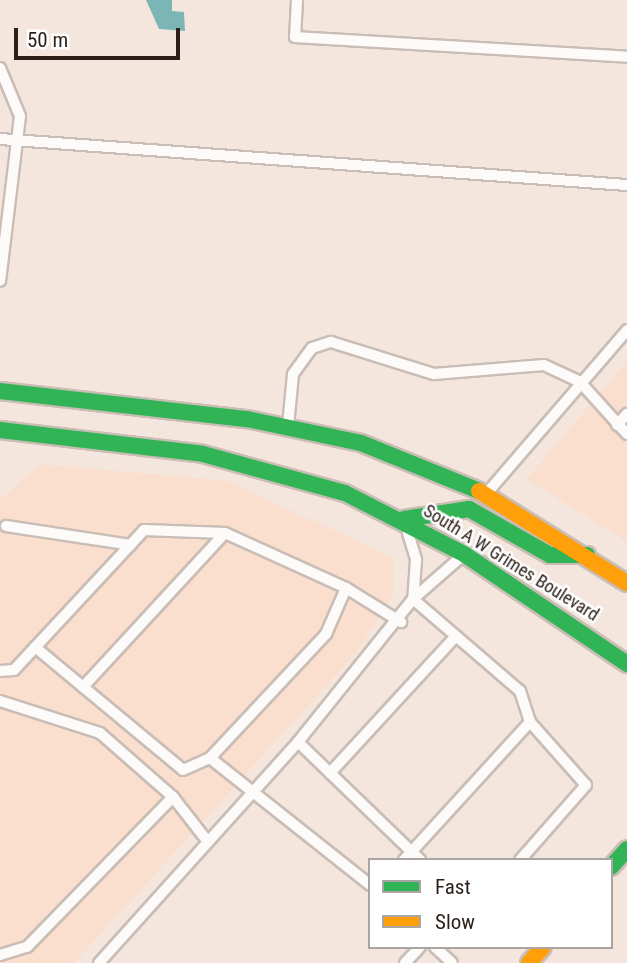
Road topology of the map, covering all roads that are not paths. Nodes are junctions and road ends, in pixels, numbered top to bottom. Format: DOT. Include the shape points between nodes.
graph roads {
  1 [pos="297,0"];
  2 [pos="627,57"];
  3 [pos="0,68"];
  4 [pos="0,139"];
  5 [pos="19,141"];
  6 [pos="627,186"];
  7 [pos="0,281"];
  8 [pos="627,330"];
  9 [pos="580,382"];
  10 [pos="0,391"];
  11 [pos="627,414"];
  12 [pos="617,425"];
  13 [pos="288,426"];
  14 [pos="0,430"];
  15 [pos="627,434"];
  16 [pos="487,494"];
  17 [pos="404,519"];
  18 [pos="6,526"];
  19 [pos="225,533"];
  20 [pos="131,545"];
  21 [pos="464,554"];
  22 [pos="586,555"];
  23 [pos="627,583"];
  24 [pos="346,588"];
  25 [pos="413,599"];
  26 [pos="401,622"];
  27 [pos="456,636"];
  28 [pos="35,647"];
  29 [pos="627,664"];
  30 [pos="0,671"];
  31 [pos="83,687"];
  32 [pos="0,701"];
  33 [pos="530,722"];
  34 [pos="298,742"];
  35 [pos="210,758"];
  36 [pos="330,773"];
  37 [pos="256,788"];
  38 [pos="173,797"];
  39 [pos="208,842"];
  40 [pos="411,851"];
  41 [pos="406,858"];
  42 [pos="418,858"];
  43 [pos="522,858"];
  44 [pos="368,883"];
  45 [pos="418,949"];
  46 [pos="437,949"];
  47 [pos="541,949"];
  48 [pos="0,955"];
  49 [pos="99,963"];
  50 [pos="405,963"];
  51 [pos="452,963"];
  52 [pos="529,963"];
  1 -- 2 [label="lane" via="295,37"];
  3 -- 5 [label="lane" via="20,116"];
  4 -- 5 [label="lane"];
  5 -- 6 [label="lane"];
  5 -- 7 [label="lane"];
  8 -- 9 [label="lane"];
  9 -- 12 [label="lane"];
  9 -- 13 [label="lane" via="544,365 434,374 331,342 312,348 293,374"];
  9 -- 16 [label="lane"];
  10 -- 13 [label="main road"];
  11 -- 12 [label="lane"];
  12 -- 15 [label="lane"];
  13 -- 16 [label="main road" via="361,443"];
  14 -- 17 [label="main road, South A W Grimes Boulevard" via="267,468"];
  16 -- 22 [label="main road"];
  17 -- 21 [label="main road, South A W Grimes Boulevard"];
  17 -- 22 [label="main road" via="469,509 550,555"];
  17 -- 25 [label="lane" via="416,561"];
  18 -- 20 [label="lane"];
  19 -- 20 [label="lane" via="144,530"];
  19 -- 24 [label="lane"];
  19 -- 31 [label="lane"];
  20 -- 28 [label="lane"];
  21 -- 25 [label="lane"];
  21 -- 29 [label="main road, South A W Grimes Boulevard"];
  22 -- 23 [label="main road"];
  24 -- 26 [label="lane"];
  24 -- 35 [label="lane" via="326,634"];
  25 -- 26 [label="lane"];
  25 -- 27 [label="lane"];
  26 -- 34 [label="lane"];
  27 -- 33 [label="lane" via="520,691"];
  27 -- 36 [label="lane"];
  28 -- 30 [label="lane" via="13,670"];
  28 -- 31 [label="lane"];
  31 -- 35 [label="lane" via="183,770"];
  32 -- 38 [label="lane" via="100,733"];
  33 -- 40 [label="lane"];
  33 -- 43 [label="lane" via="586,785"];
  34 -- 36 [label="lane"];
  34 -- 37 [label="lane"];
  35 -- 37 [label="lane"];
  36 -- 40 [label="lane"];
  37 -- 39 [label="lane"];
  37 -- 44 [label="lane"];
  38 -- 39 [label="lane"];
  38 -- 48 [label="lane" via="27,947"];
  39 -- 49 [label="lane"];
  40 -- 41 [label="lane"];
  40 -- 42 [label="lane"];
  45 -- 50 [label="lane"];
  46 -- 51 [label="lane"];
  47 -- 52 [label="main road"];
}
